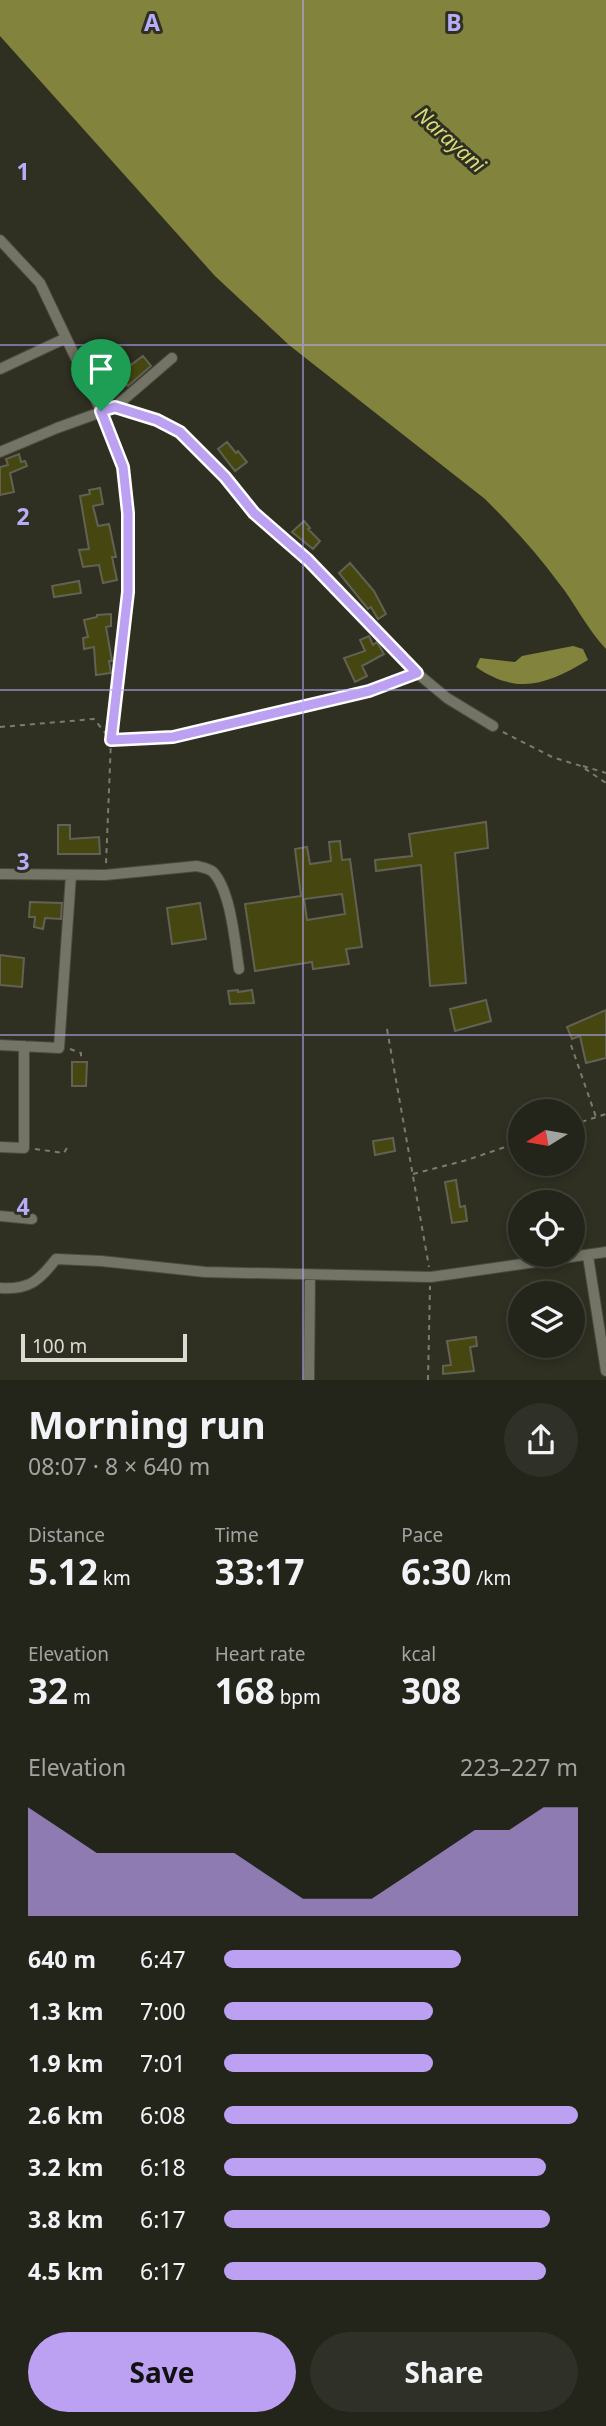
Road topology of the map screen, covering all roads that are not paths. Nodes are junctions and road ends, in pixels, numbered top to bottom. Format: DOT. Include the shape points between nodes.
graph roads {
  1 [pos="0,240"];
  2 [pos="66,338"];
  3 [pos="172,358"];
  4 [pos="0,369"];
  5 [pos="115,407"];
  6 [pos="101,411"];
  7 [pos="0,452"];
  8 [pos="493,726"];
  9 [pos="0,874"];
  10 [pos="71,875"];
  11 [pos="239,969"];
  12 [pos="0,1045"];
  13 [pos="24,1046"];
  14 [pos="0,1147"];
  15 [pos="0,1216"];
  16 [pos="32,1219"];
  17 [pos="606,1252"];
  18 [pos="588,1256"];
  19 [pos="310,1275"];
  20 [pos="0,1287"];
  21 [pos="606,1371"];
  22 [pos="309,1380"];
  1 -- 2 [label="street" via="40,283"];
  2 -- 4 [label="street"];
  2 -- 6 [label="street"];
  3 -- 5 [label="street"];
  5 -- 6 [label="street"];
  5 -- 8 [label="street" via="180,432 254,513 308,560 417,673"];
  6 -- 7 [label="street"];
  9 -- 10 [label="street"];
  10 -- 11 [label="street" via="197,866 210,869 224,893"];
  10 -- 13 [label="street" via="59,1048"];
  12 -- 13 [label="street"];
  13 -- 14 [label="street" via="24,1148"];
  15 -- 16 [label="street"];
  17 -- 18 [label="street"];
  18 -- 19 [label="street" via="430,1277"];
  18 -- 21 [label="street"];
  19 -- 20 [label="street" via="205,1272 56,1259 33,1283"];
  19 -- 22 [label="street"];
}
